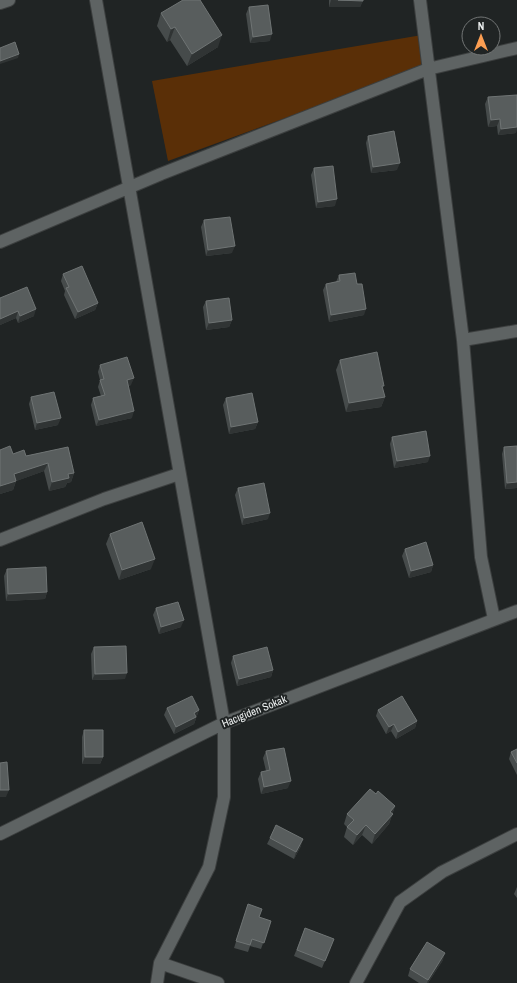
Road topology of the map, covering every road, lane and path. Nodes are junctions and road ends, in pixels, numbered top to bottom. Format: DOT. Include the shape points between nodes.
graph roads {
  1 [pos="9,0"];
  2 [pos="96,0"];
  3 [pos="420,0"];
  4 [pos="0,3"];
  5 [pos="517,48"];
  6 [pos="428,70"];
  7 [pos="128,189"];
  8 [pos="0,242"];
  9 [pos="517,331"];
  10 [pos="463,340"];
  11 [pos="179,474"];
  12 [pos="0,540"];
  13 [pos="517,610"];
  14 [pos="494,619"];
  15 [pos="224,723"];
  16 [pos="0,834"];
  17 [pos="517,834"];
  18 [pos="160,963"];
  19 [pos="157,983"];
  20 [pos="218,983"];
  21 [pos="356,983"];
  1 -- 4 [label="street"];
  2 -- 7 [label="street"];
  3 -- 6 [label="street"];
  5 -- 6 [label="street"];
  6 -- 7 [label="street"];
  6 -- 10 [label="street"];
  7 -- 8 [label="street"];
  7 -- 11 [label="street"];
  9 -- 10 [label="street"];
  10 -- 14 [label="street" via="481,557"];
  11 -- 12 [label="street" via="104,499"];
  11 -- 15 [label="street"];
  13 -- 14 [label="street, Hacıgiden Sokak"];
  14 -- 15 [label="street, Hacıgiden Sokak"];
  15 -- 16 [label="street, Hacıgiden Sokak"];
  15 -- 18 [label="street" via="224,797 209,867"];
  17 -- 21 [label="street" via="442,872 400,902"];
  18 -- 19 [label="street"];
  18 -- 20 [label="street"];
}
